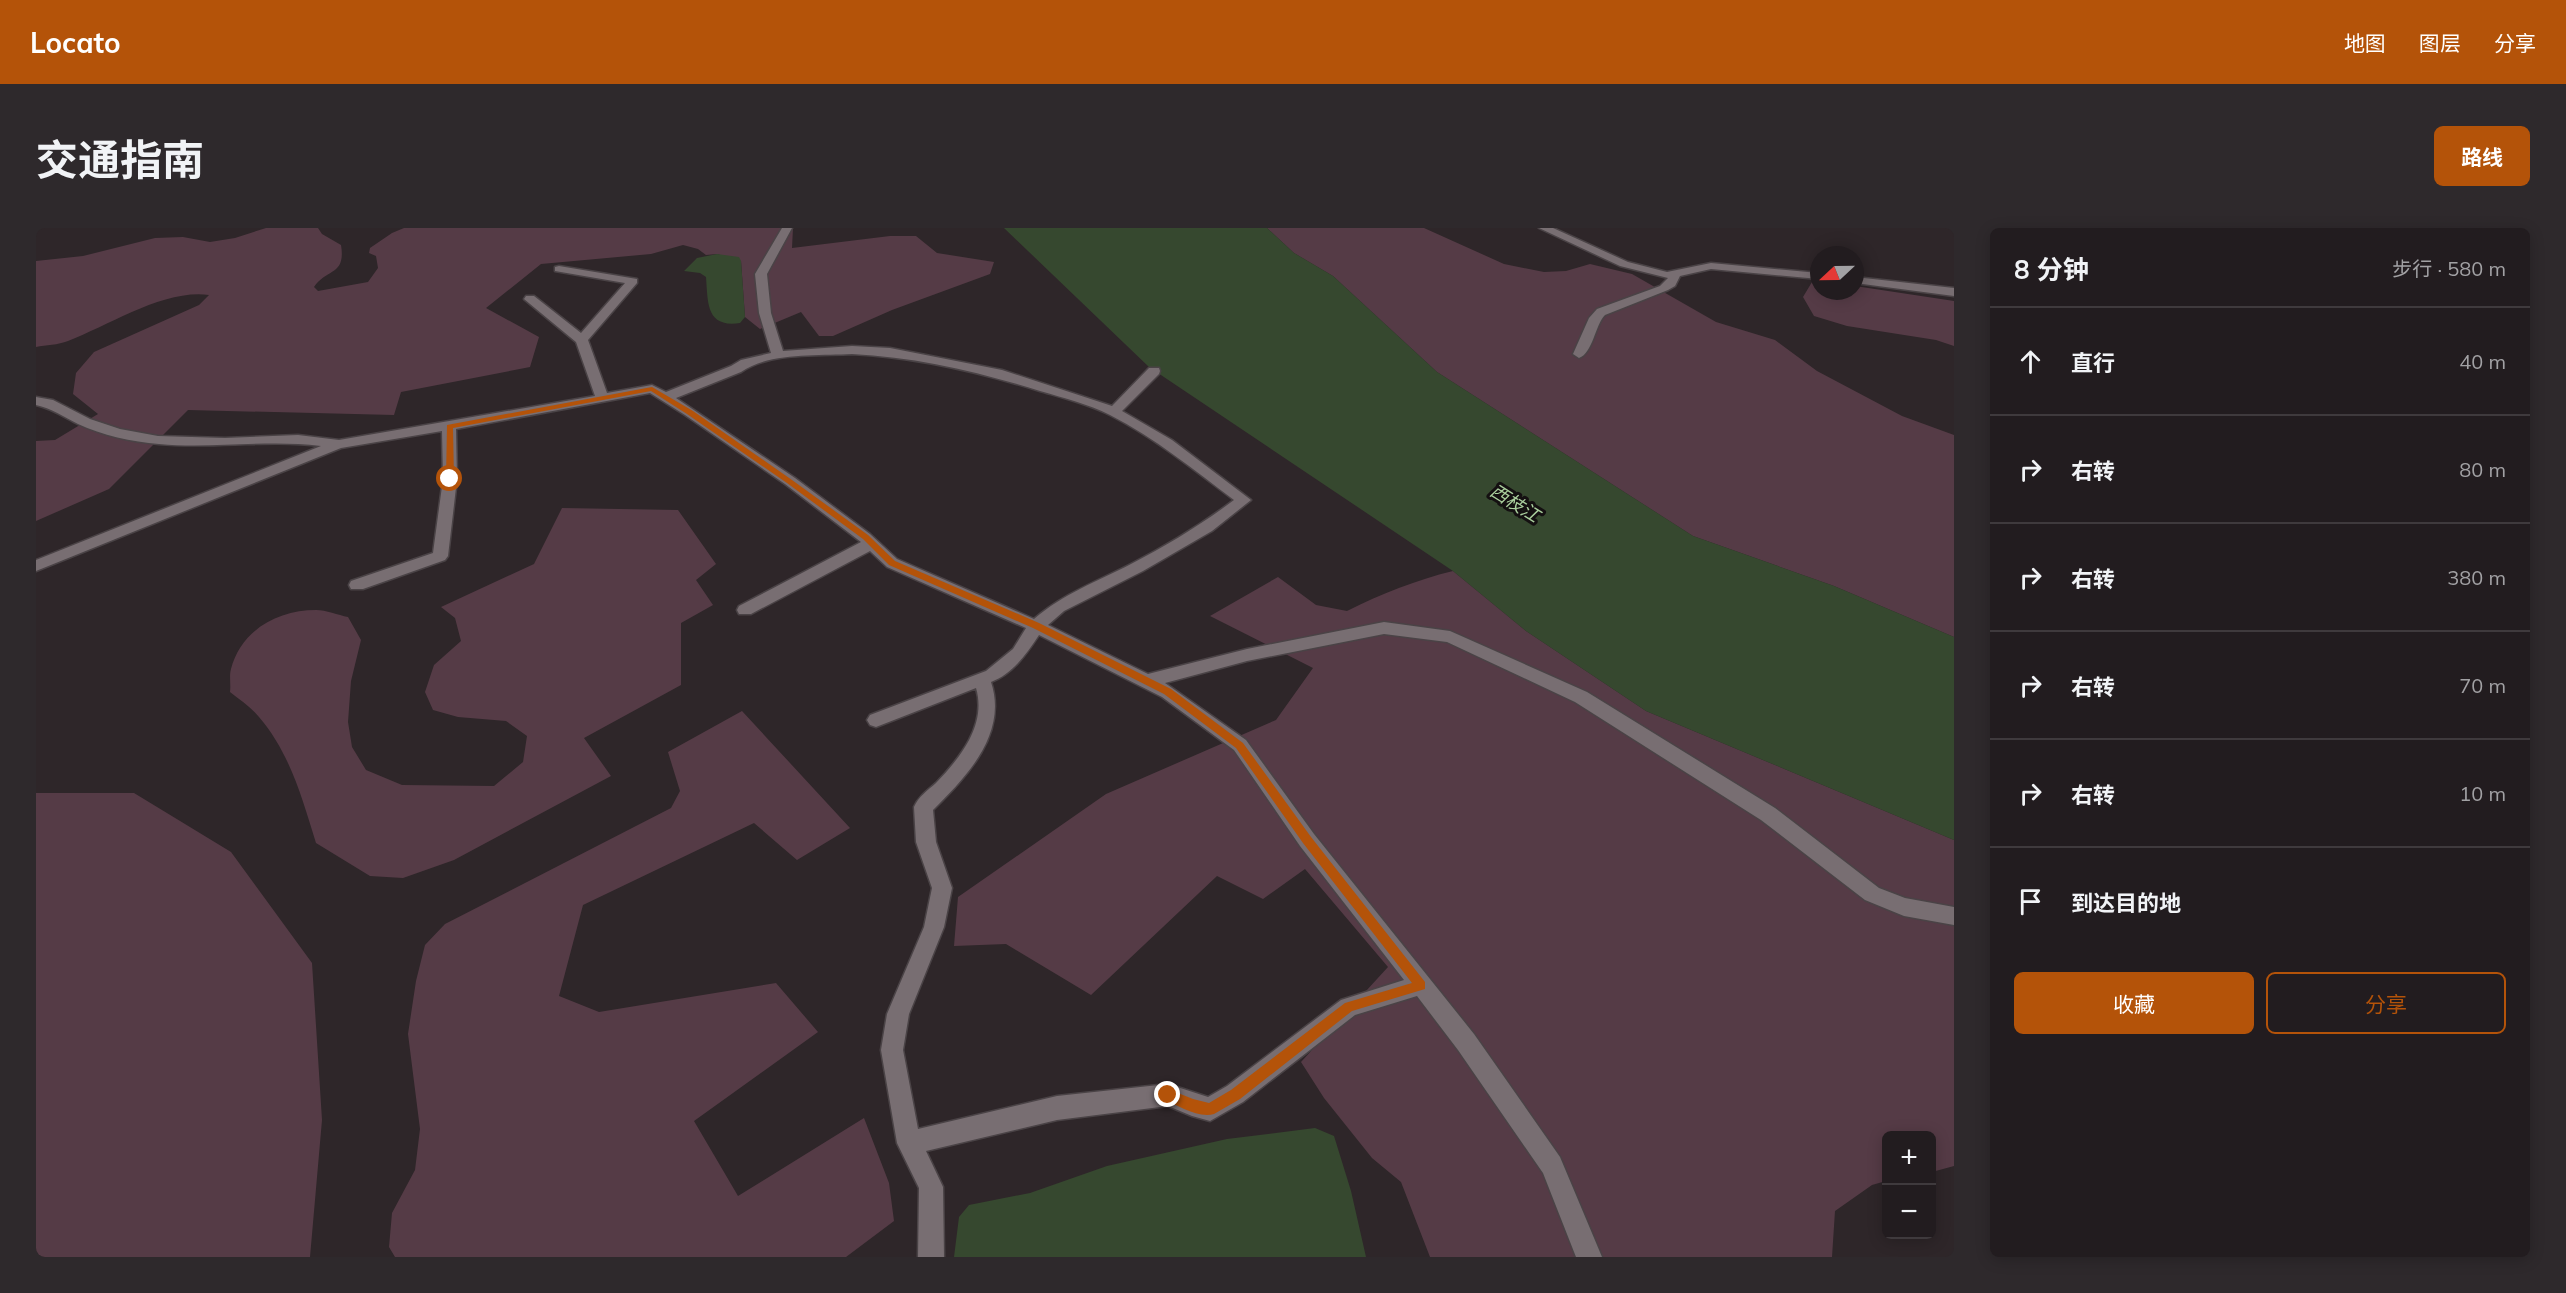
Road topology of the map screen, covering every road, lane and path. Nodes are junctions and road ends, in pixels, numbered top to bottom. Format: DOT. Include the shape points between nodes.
graph roads {
  1 [pos="787,228"];
  2 [pos="1544,228"];
  3 [pos="559,269"];
  4 [pos="1675,274"];
  5 [pos="1810,275"];
  6 [pos="1864,281"];
  7 [pos="1954,292"];
  8 [pos="530,299"];
  9 [pos="582,340"];
  10 [pos="1579,354"];
  11 [pos="778,356"];
  12 [pos="1154,371"];
  13 [pos="602,398"];
  14 [pos="666,398"];
  15 [pos="36,401"];
  16 [pos="1114,412"];
  17 [pos="450,426"];
  18 [pos="339,444"];
  19 [pos="872,543"];
  20 [pos="36,566"];
  21 [pos="357,585"];
  22 [pos="745,610"];
  23 [pos="1036,626"];
  24 [pos="982,679"];
  25 [pos="1147,681"];
  26 [pos="876,720"];
  27 [pos="1954,916"];
  28 [pos="1421,985"];
  29 [pos="909,1143"];
  30 [pos="931,1257"];
  31 [pos="1590,1257"];
  1 -- 11 [label="street" via="761,274 765,313"];
  2 -- 4 [label="street" via="1624,264"];
  3 -- 9 [label="street" via="633,281"];
  4 -- 5 [label="street" via="1711,266"];
  4 -- 10 [label="street" via="1671,284 1664,288 1601,312"];
  6 -- 7 [label="street"];
  8 -- 9 [label="street"];
  9 -- 13 [label="street"];
  11 -- 14 [label="street" via="745,363"];
  11 -- 16 [label="street" via="852,350 890,352 997,373"];
  12 -- 16 [label="street"];
  13 -- 14 [label="street" via="652,389"];
  13 -- 17 [label="street"];
  14 -- 19 [label="street" via="790,481"];
  15 -- 18 [label="street" via="117,433 158,440 298,439"];
  16 -- 23 [label="street" via="1167,443 1244,500 1207,528 1058,606"];
  17 -- 18 [label="street"];
  17 -- 21 [label="street" via="450,479 440,556"];
  18 -- 20 [label="street"];
  19 -- 22 [label="street"];
  19 -- 23 [label="street" via="892,563"];
  23 -- 24 [label="street" via="1019,653"];
  23 -- 25 [label="street"];
  24 -- 26 [label="street"];
  24 -- 29 [label="street" via="989,705 981,736 963,768 923,807 927,842 942,888 934,927 898,1014 892,1050"];
  25 -- 27 [label="street" via="1247,655 1384,628 1450,637 1581,697 1768,814 1872,894 1904,906"];
  25 -- 28 [label="street" via="1240,745 1307,840"];
  28 -- 29 [label="street" via="1349,1007 1236,1094 1210,1109 1168,1095 1057,1108"];
  28 -- 31 [label="street" via="1552,1165"];
  29 -- 30 [label="street" via="931,1187"];
}
